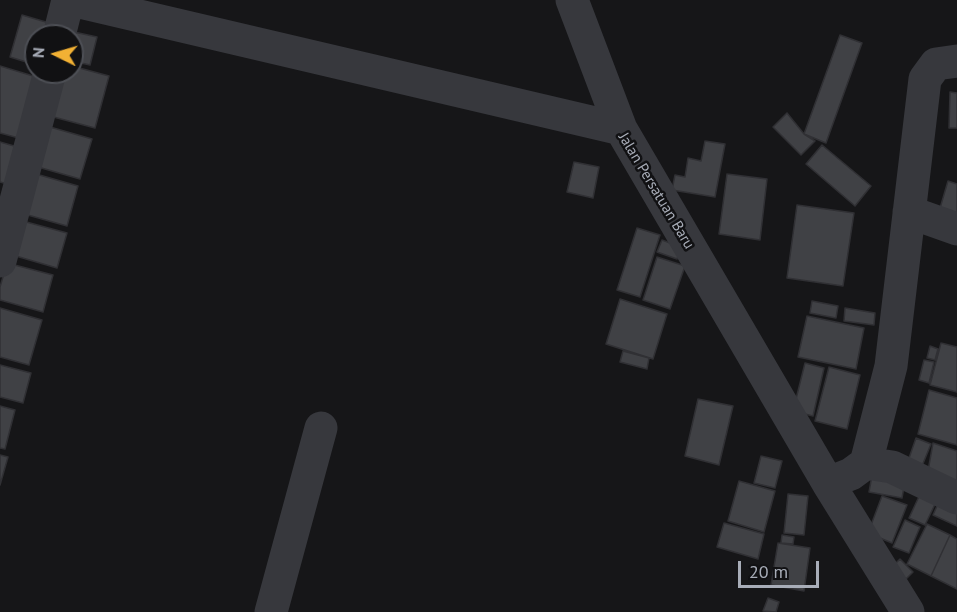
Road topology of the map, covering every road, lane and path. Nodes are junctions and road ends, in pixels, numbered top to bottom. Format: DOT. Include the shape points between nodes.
graph roads {
  1 [pos="572,0"];
  2 [pos="79,1"];
  3 [pos="66,24"];
  4 [pos="957,61"];
  5 [pos="47,84"];
  6 [pos="621,129"];
  7 [pos="909,212"];
  8 [pos="957,229"];
  9 [pos="0,261"];
  10 [pos="321,428"];
  11 [pos="866,463"];
  12 [pos="828,483"];
  13 [pos="957,498"];
  14 [pos="271,612"];
  15 [pos="908,612"];
  1 -- 6 [label="street"];
  2 -- 3 [label="street"];
  2 -- 6 [label="street, Jalan Persatuan Baru"];
  4 -- 7 [label="street" via="936,64 925,79"];
  5 -- 9 [label="street"];
  6 -- 12 [label="street, Jalan Persatuan Baru"];
  7 -- 8 [label="street"];
  7 -- 11 [label="street" via="891,366"];
  10 -- 14 [label="street"];
  11 -- 12 [label="street"];
  11 -- 13 [label="street" via="892,467"];
  12 -- 15 [label="street, Jalan Persatuan Baru"];
}
